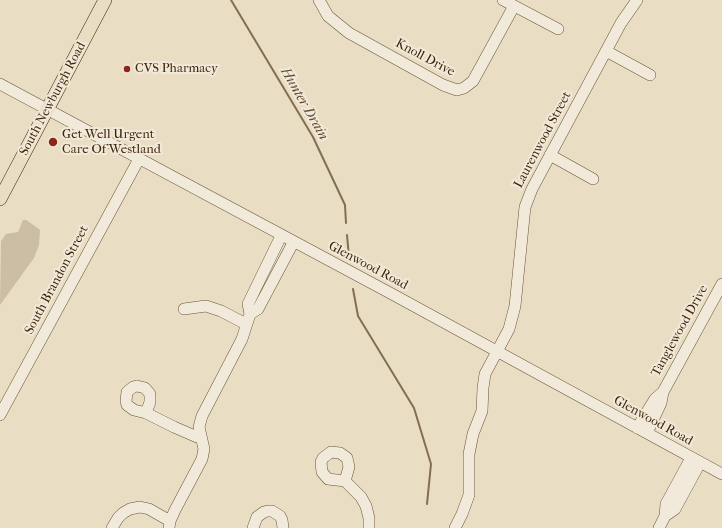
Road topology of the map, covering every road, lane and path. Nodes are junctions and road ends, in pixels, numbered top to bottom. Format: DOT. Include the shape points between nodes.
graph roads {
  1 [pos="105,0"];
  2 [pos="319,0"];
  3 [pos="503,0"];
  4 [pos="637,0"];
  5 [pos="514,6"];
  6 [pos="558,29"];
  7 [pos="606,51"];
  8 [pos="650,75"];
  9 [pos="0,84"];
  10 [pos="48,109"];
  11 [pos="550,155"];
  12 [pos="139,159"];
  13 [pos="593,179"];
  14 [pos="0,199"];
  15 [pos="281,236"];
  16 [pos="293,243"];
  17 [pos="260,277"];
  18 [pos="272,282"];
  19 [pos="722,284"];
  20 [pos="184,309"];
  21 [pos="248,319"];
  22 [pos="496,352"];
  23 [pos="146,413"];
  24 [pos="0,415"];
  25 [pos="642,430"];
  26 [pos="201,436"];
  27 [pos="696,460"];
  28 [pos="722,474"];
  29 [pos="345,482"];
  30 [pos="170,524"];
  31 [pos="112,528"];
  32 [pos="253,528"];
  33 [pos="283,528"];
  34 [pos="369,528"];
  35 [pos="454,528"];
  36 [pos="659,528"];
  1 -- 10 [label="main road, South Newburgh Road"];
  2 -- 5 [label="street, Knoll Drive" via="328,16 349,33 442,85 457,90 473,81"];
  3 -- 5 [label="street"];
  4 -- 7 [label="street, Laurenwood Street"];
  5 -- 6 [label="street"];
  7 -- 8 [label="street"];
  7 -- 11 [label="street, Laurenwood Street"];
  9 -- 10 [label="street, Glenwood Road"];
  10 -- 12 [label="street, Glenwood Road"];
  10 -- 14 [label="main road, South Newburgh Road"];
  11 -- 13 [label="street"];
  11 -- 22 [label="street, Laurenwood Street" via="525,207 518,292 508,329"];
  12 -- 15 [label="street, Glenwood Road"];
  12 -- 24 [label="street, South Brandon Street"];
  15 -- 16 [label="street, Glenwood Road"];
  15 -- 17 [label="street"];
  16 -- 18 [label="street"];
  16 -- 22 [label="street, Glenwood Road"];
  17 -- 18 [label="street"];
  17 -- 21 [label="street" via="248,304"];
  18 -- 21 [label="street" via="258,309"];
  19 -- 25 [label="street, Tanglewood Drive" via="663,392 661,403"];
  20 -- 21 [label="street" via="206,306"];
  21 -- 26 [label="street" via="242,339 202,416 199,427"];
  22 -- 25 [label="street, Glenwood Road"];
  22 -- 35 [label="street, Laurenwood Street" via="485,374 482,411 471,442 468,466 469,495"];
  23 -- 26 [label="street" via="197,437"];
  25 -- 27 [label="street, Glenwood Road"];
  26 -- 30 [label="street" via="204,448 202,459"];
  27 -- 28 [label="street, Glenwood Road"];
  27 -- 36 [label="street" via="666,504 665,516"];
  29 -- 34 [label="street" via="361,497 366,506"];
  30 -- 31 [label="street" via="149,509 140,507 123,513"];
  32 -- 33 [label="street" via="257,517 268,511 280,516"];
}
